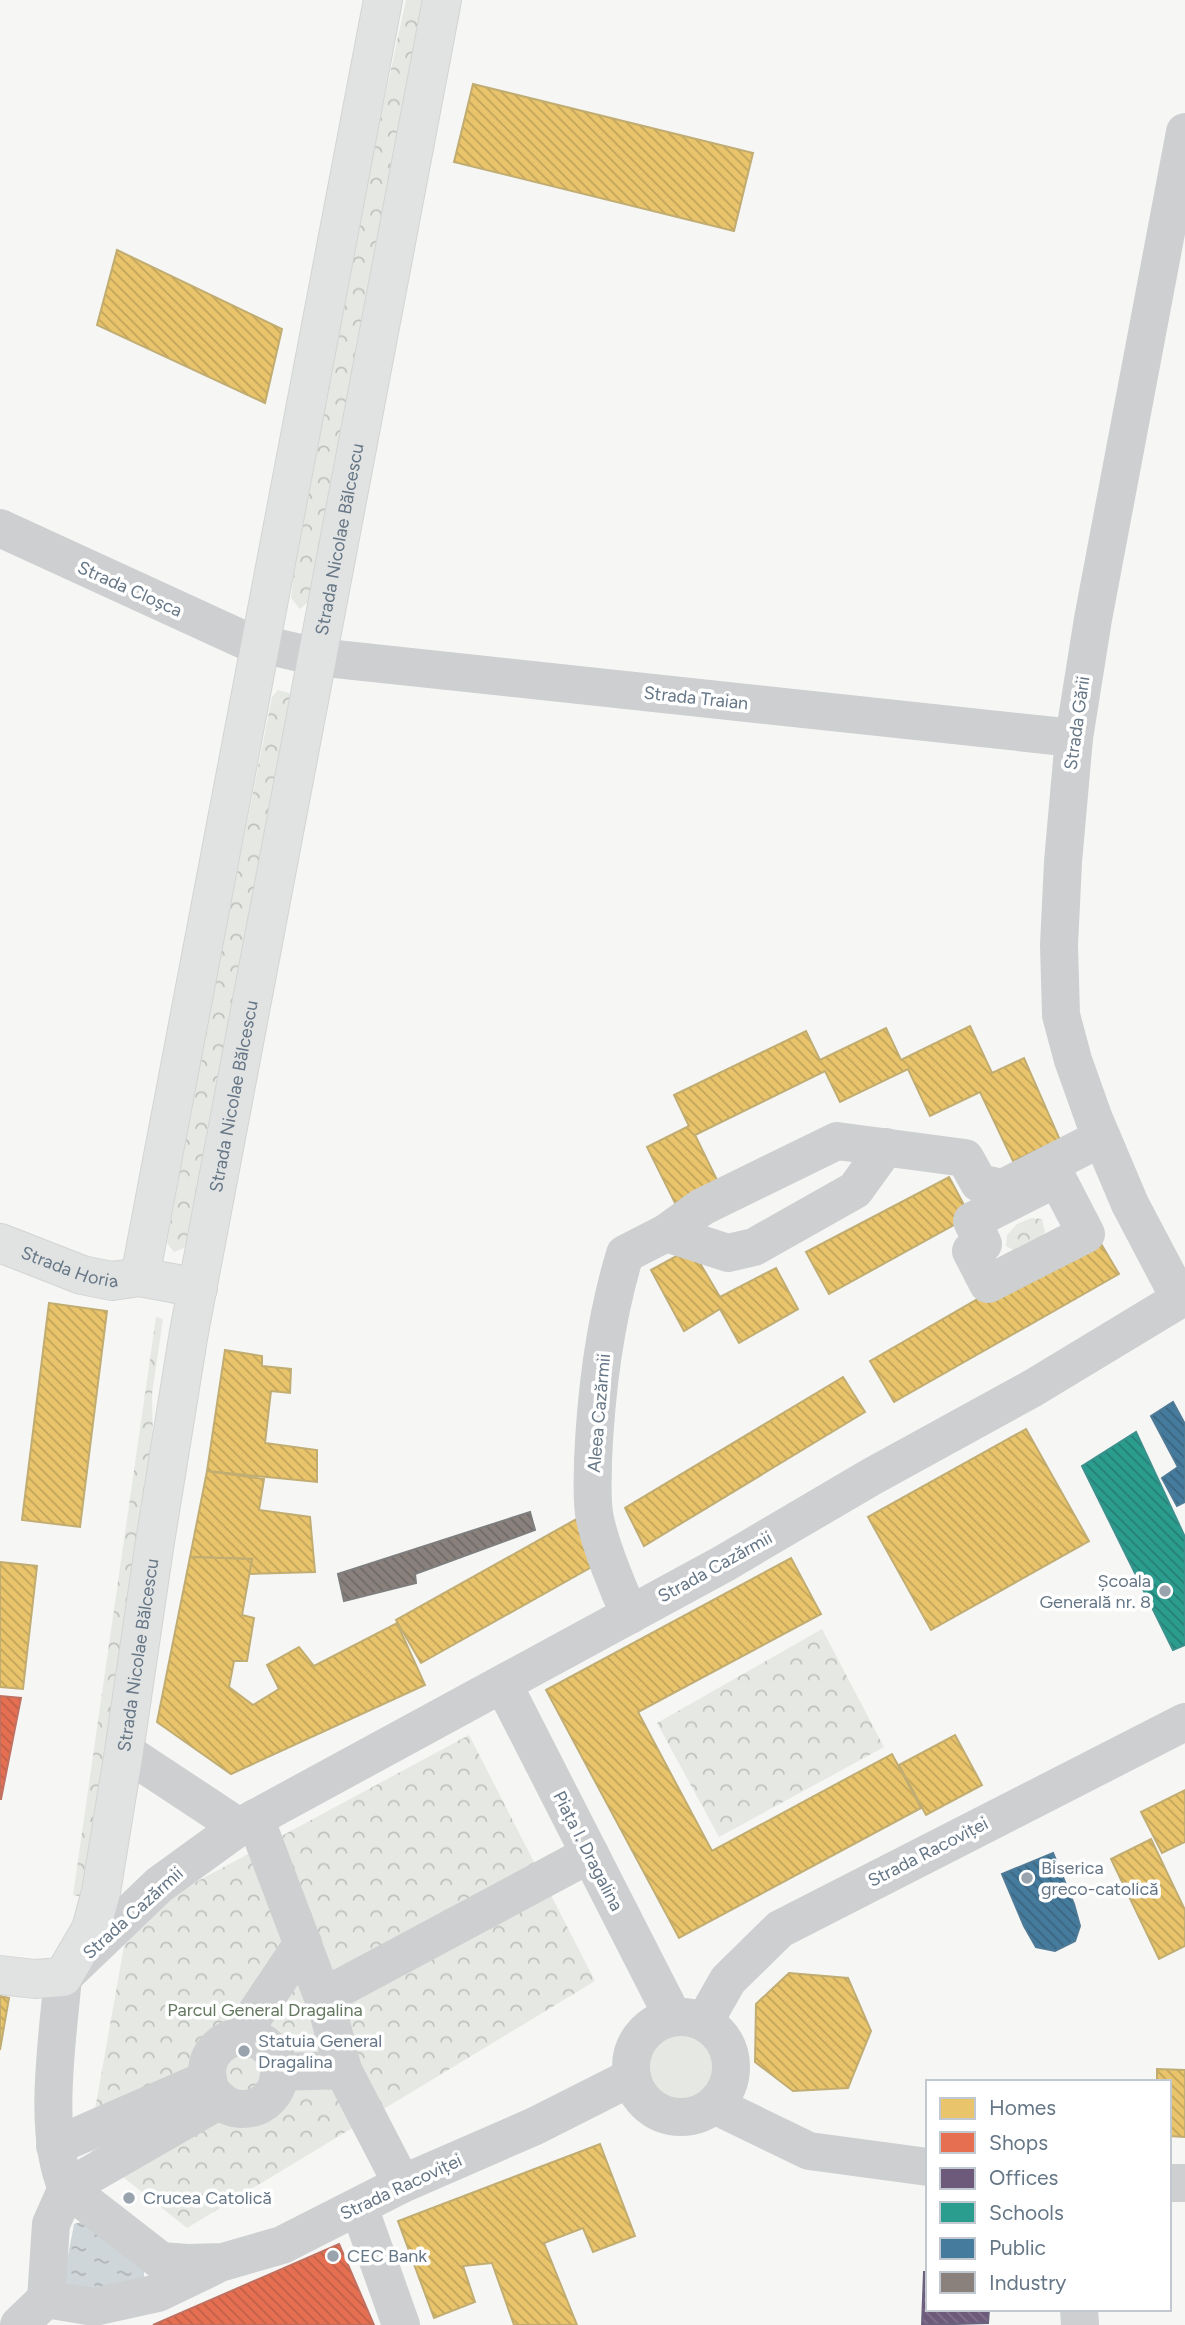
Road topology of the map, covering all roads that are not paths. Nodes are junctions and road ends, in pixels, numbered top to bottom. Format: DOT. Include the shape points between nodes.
graph roads {
  1 [pos="383,0"];
  2 [pos="442,0"];
  3 [pos="1185,132"];
  4 [pos="0,528"];
  5 [pos="262,646"];
  6 [pos="317,657"];
  7 [pos="1074,738"];
  8 [pos="1101,1138"];
  9 [pos="886,1147"];
  10 [pos="666,1233"];
  11 [pos="0,1243"];
  12 [pos="140,1278"];
  13 [pos="198,1288"];
  14 [pos="1183,1297"];
  15 [pos="631,1615"];
  16 [pos="503,1684"];
  17 [pos="1185,1722"];
  18 [pos="124,1751"];
  19 [pos="247,1822"];
  20 [pos="590,1854"];
  21 [pos="303,1943"];
  22 [pos="0,1975"];
  23 [pos="63,1977"];
  24 [pos="323,1997"];
  25 [pos="689,2020"];
  26 [pos="240,2037"];
  27 [pos="343,2070"];
  28 [pos="279,2072"];
  29 [pos="632,2077"];
  30 [pos="214,2089"];
  31 [pos="714,2105"];
  32 [pos="55,2146"];
  33 [pos="926,2166"];
  34 [pos="402,2184"];
  35 [pos="67,2188"];
  36 [pos="359,2207"];
  37 [pos="223,2262"];
  38 [pos="32,2312"];
  39 [pos="401,2325"];
  1 -- 5 [label="main road"];
  2 -- 6 [label="main road, Strada Nicolae Bălcescu"];
  3 -- 7 [label="street, Strada Gării"];
  4 -- 5 [label="street, Strada Cloșca"];
  5 -- 6 [label="street, Strada Cloșca"];
  5 -- 12 [label="main road"];
  6 -- 7 [label="street, Strada Traian"];
  6 -- 13 [label="main road, Strada Nicolae Bălcescu"];
  7 -- 8 [label="street, Strada Gării" via="1059,945 1061,1015"];
  8 -- 9 [label="street, Aleea Cazărmii" via="1003,1188 979,1183 965,1158"];
  8 -- 14 [label="street, Strada Gării" via="1130,1203"];
  9 -- 10 [label="street, Aleea Cazărmii" via="837,1141 702,1207"];
  9 -- 10 [label="street" via="855,1190 754,1247 728,1253"];
  10 -- 15 [label="street, Aleea Cazărmii" via="625,1254 614,1292 595,1423 594,1518"];
  11 -- 12 [label="main road, Strada Horia" via="82,1275 112,1281"];
  12 -- 13 [label="main road, Strada Horia"];
  13 -- 18 [label="main road, Strada Nicolae Bălcescu"];
  14 -- 15 [label="street, Strada Cazărmii" via="1033,1388"];
  15 -- 16 [label="street, Strada Cazărmii"];
  16 -- 19 [label="street, Strada Cazărmii"];
  16 -- 20 [label="street, Piața I. Dragalina"];
  17 -- 25 [label="street, Strada Racoviței" via="780,1929"];
  18 -- 19 [label="street"];
  18 -- 23 [label="main road, Strada Nicolae Bălcescu" via="101,1892 91,1929"];
  19 -- 21 [label="street"];
  19 -- 23 [label="street, Strada Cazărmii" via="159,1885"];
  20 -- 24 [label="street"];
  20 -- 25 [label="street, Piața I. Dragalina"];
  21 -- 24 [label="street"];
  21 -- 26 [label="street"];
  22 -- 23 [label="main road"];
  23 -- 32 [label="street, Strada Nicolae Bălcescu"];
  24 -- 27 [label="street"];
  25 -- 29 [label="street" via="658,2022 645,2032 635,2045"];
  25 -- 31 [label="street" via="718,2032 731,2061 725,2092"];
  26 -- 28 [label="street" via="263,2042 272,2050"];
  26 -- 30 [label="street" via="219,2046 212,2056"];
  27 -- 28 [label="street"];
  27 -- 34 [label="street"];
  28 -- 30 [label="street" via="272,2094 253,2107 230,2106"];
  29 -- 31 [label="street" via="646,2103 666,2115 687,2117"];
  29 -- 34 [label="street, Strada Racoviței" via="535,2126"];
  30 -- 32 [label="street"];
  30 -- 35 [label="street"];
  31 -- 33 [label="street" via="809,2151"];
  32 -- 35 [label="street, Strada Nicolae Bălcescu"];
  34 -- 36 [label="street, Strada Racoviței"];
  35 -- 37 [label="street, Strada Racoviței" via="160,2261"];
  35 -- 38 [label="street" via="51,2224"];
  36 -- 37 [label="street, Strada Racoviței" via="282,2245"];
  36 -- 39 [label="street"];
  37 -- 38 [label="street" via="158,2293 94,2307"];
}
